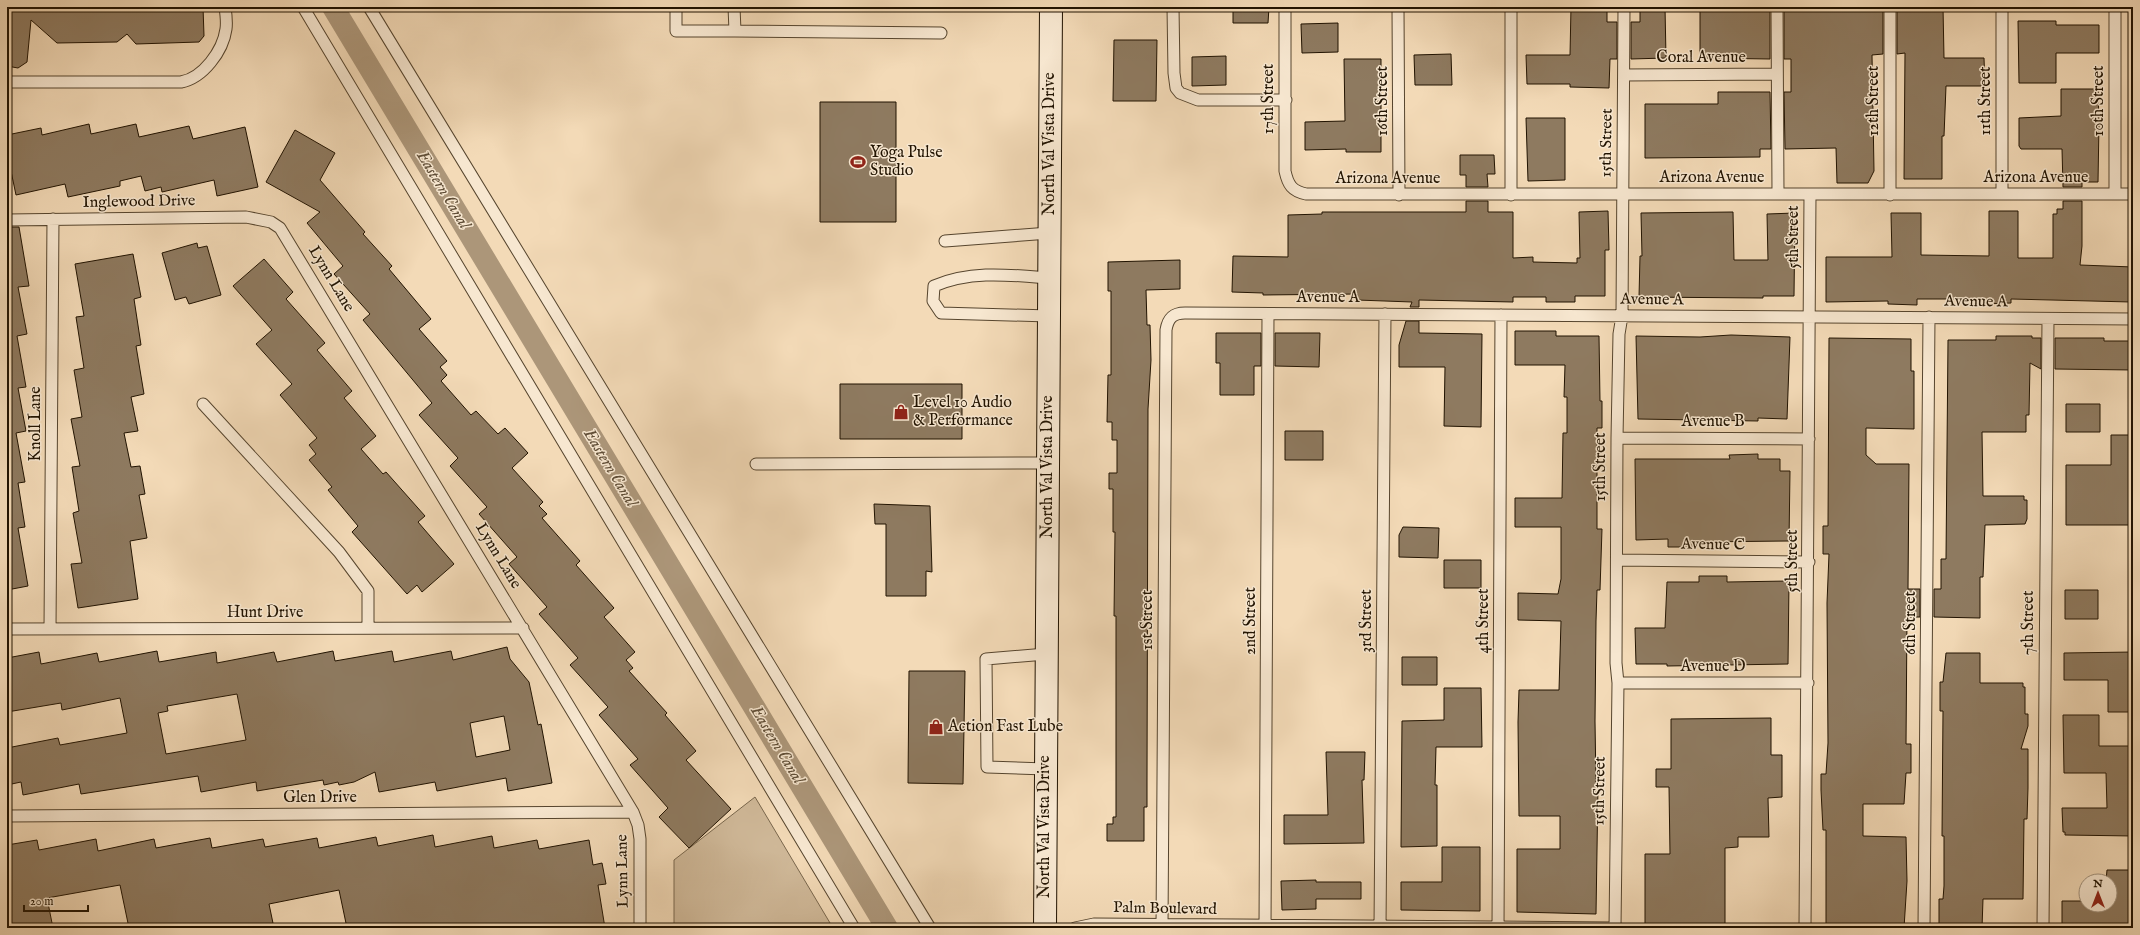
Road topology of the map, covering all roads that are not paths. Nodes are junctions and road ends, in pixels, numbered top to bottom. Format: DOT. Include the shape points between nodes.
graph roads {
  1 [pos="225,7"];
  2 [pos="303,7"];
  3 [pos="369,7"];
  4 [pos="676,7"];
  5 [pos="734,7"];
  6 [pos="1051,7"];
  7 [pos="1173,7"];
  8 [pos="1285,7"];
  9 [pos="1398,7"];
  10 [pos="1511,7"];
  11 [pos="1624,7"];
  12 [pos="1777,7"];
  13 [pos="1890,7"];
  14 [pos="2002,7"];
  15 [pos="2114,7"];
  16 [pos="735,31"];
  17 [pos="941,33"];
  18 [pos="1777,74"];
  19 [pos="1624,75"];
  20 [pos="7,82"];
  21 [pos="1286,100"];
  22 [pos="1293,189"];
  23 [pos="1623,194"];
  24 [pos="1778,194"];
  25 [pos="2002,194"];
  26 [pos="2114,194"];
  27 [pos="2133,194"];
  28 [pos="1399,195"];
  29 [pos="1511,195"];
  30 [pos="1810,195"];
  31 [pos="1890,195"];
  32 [pos="53,219"];
  33 [pos="7,220"];
  34 [pos="271,222"];
  35 [pos="1049,233"];
  36 [pos="945,241"];
  37 [pos="1049,278"];
  38 [pos="1268,314"];
  39 [pos="1385,314"];
  40 [pos="1502,315"];
  41 [pos="1049,316"];
  42 [pos="1622,316"];
  43 [pos="1171,317"];
  44 [pos="1810,318"];
  45 [pos="1929,318"];
  46 [pos="2048,318"];
  47 [pos="2133,319"];
  48 [pos="203,404"];
  49 [pos="1617,438"];
  50 [pos="1809,439"];
  51 [pos="1048,463"];
  52 [pos="756,464"];
  53 [pos="1617,560"];
  54 [pos="1809,562"];
  55 [pos="368,628"];
  56 [pos="523,628"];
  57 [pos="7,629"];
  58 [pos="50,629"];
  59 [pos="1046,654"];
  60 [pos="1618,683"];
  61 [pos="1808,683"];
  62 [pos="1046,769"];
  63 [pos="633,812"];
  64 [pos="7,816"];
  65 [pos="1162,926"];
  66 [pos="1265,927"];
  67 [pos="1380,927"];
  68 [pos="1498,927"];
  69 [pos="640,928"];
  70 [pos="854,928"];
  71 [pos="930,928"];
  72 [pos="1045,928"];
  73 [pos="1075,928"];
  74 [pos="1615,928"];
  75 [pos="1805,928"];
  76 [pos="1924,928"];
  77 [pos="2043,928"];
  1 -- 20 [label="lane" via="226,30 223,40 200,75 191,80"];
  2 -- 70 [label="lane"];
  3 -- 71 [label="lane"];
  4 -- 16 [label="lane" via="676,31"];
  5 -- 16 [label="lane"];
  6 -- 35 [label="main road, North Val Vista Drive"];
  7 -- 21 [label="lane" via="1174,72 1176,88 1180,93 1198,100"];
  8 -- 21 [label="lane, 17th Street"];
  9 -- 28 [label="lane, 16th Street"];
  10 -- 29 [label="lane"];
  11 -- 19 [label="lane, 15th Street"];
  12 -- 18 [label="lane, 5th Street"];
  13 -- 31 [label="lane, 12th Street"];
  14 -- 25 [label="lane, 11th Street"];
  15 -- 26 [label="lane, 10th Street"];
  16 -- 17 [label="lane"];
  18 -- 19 [label="lane, Coral Avenue"];
  18 -- 24 [label="lane, 5th Street"];
  19 -- 23 [label="lane, 15th Street"];
  21 -- 22 [label="lane, 17th Street" via="1285,171"];
  22 -- 28 [label="lane, Arizona Avenue" via="1313,196"];
  23 -- 24 [label="lane, Arizona Avenue"];
  23 -- 29 [label="lane, Arizona Avenue"];
  23 -- 42 [label="lane, 15th Street"];
  24 -- 30 [label="lane, Arizona Avenue"];
  25 -- 26 [label="lane, Arizona Avenue"];
  25 -- 31 [label="lane, Arizona Avenue"];
  26 -- 27 [label="lane, Arizona Avenue"];
  28 -- 29 [label="lane, Arizona Avenue"];
  30 -- 31 [label="lane, Arizona Avenue"];
  30 -- 44 [label="lane, 5th Street"];
  32 -- 33 [label="lane, Inglewood Drive"];
  32 -- 34 [label="lane, Inglewood Drive" via="246,217"];
  32 -- 58 [label="lane, Knoll Lane"];
  34 -- 56 [label="lane, Lynn Lane" via="287,237"];
  35 -- 36 [label="lane"];
  35 -- 37 [label="main road, North Val Vista Drive"];
  37 -- 41 [label="main road, North Val Vista Drive"];
  37 -- 41 [label="lane" via="982,275 952,278 934,286 933,301 941,313"];
  38 -- 39 [label="lane, Avenue A"];
  38 -- 43 [label="lane, Avenue A" via="1178,313"];
  38 -- 66 [label="lane, 2nd Street"];
  39 -- 40 [label="lane, Avenue A"];
  39 -- 67 [label="lane, 3rd Street"];
  40 -- 42 [label="lane, Avenue A"];
  40 -- 68 [label="lane, 4th Street"];
  41 -- 51 [label="main road, North Val Vista Drive"];
  42 -- 44 [label="lane, Avenue A"];
  42 -- 49 [label="lane, 15th Street" via="1619,334"];
  43 -- 65 [label="lane, 1st Street" via="1166,330"];
  44 -- 45 [label="lane, Avenue A"];
  44 -- 50 [label="lane, 5th Street"];
  45 -- 46 [label="lane, Avenue A"];
  45 -- 76 [label="lane, 6th Street"];
  46 -- 47 [label="lane, Avenue A"];
  46 -- 77 [label="lane, 7th Street"];
  48 -- 55 [label="lane" via="339,552 368,591"];
  49 -- 50 [label="lane, Avenue B"];
  49 -- 53 [label="lane, 15th Street"];
  50 -- 54 [label="lane, 5th Street"];
  51 -- 52 [label="lane"];
  51 -- 59 [label="main road, North Val Vista Drive"];
  53 -- 54 [label="lane, Avenue C"];
  53 -- 60 [label="lane, 15th Street"];
  54 -- 61 [label="lane, 5th Street"];
  55 -- 56 [label="lane, Hunt Drive"];
  55 -- 58 [label="lane, Hunt Drive"];
  56 -- 63 [label="lane, Lynn Lane"];
  57 -- 58 [label="lane, Hunt Drive"];
  59 -- 62 [label="main road, North Val Vista Drive"];
  59 -- 62 [label="lane" via="986,659 987,767"];
  60 -- 61 [label="lane, Avenue D"];
  60 -- 74 [label="lane, 15th Street"];
  61 -- 75 [label="lane, 5th Street"];
  62 -- 72 [label="main road, North Val Vista Drive"];
  63 -- 64 [label="lane, Glen Drive"];
  63 -- 69 [label="lane, Lynn Lane" via="640,839"];
  65 -- 66 [label="lane, Palm Boulevard"];
  65 -- 73 [label="lane, Palm Boulevard" via="1094,924"];
  66 -- 67 [label="lane, Palm Boulevard"];
  67 -- 68 [label="lane, Palm Boulevard"];
  68 -- 74 [label="lane, Palm Boulevard"];
}
